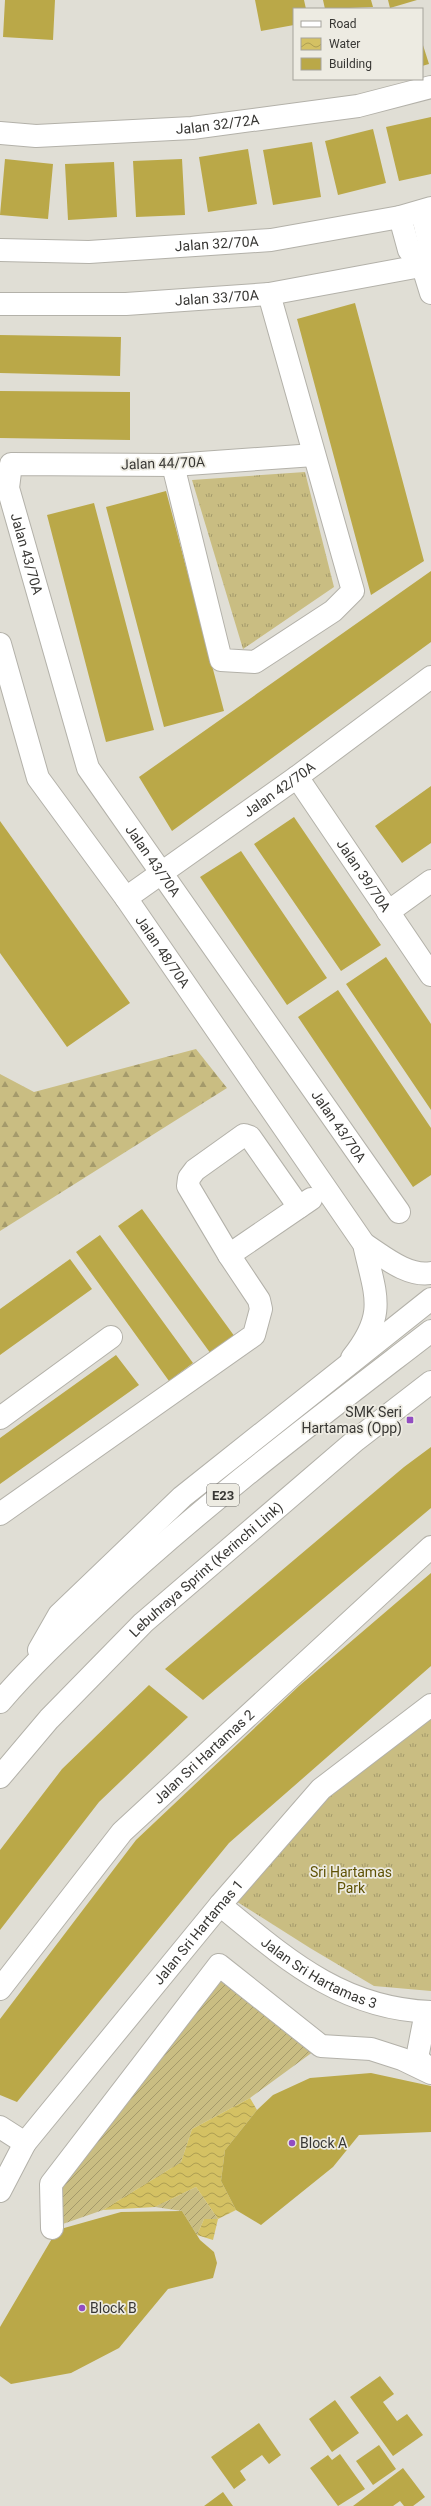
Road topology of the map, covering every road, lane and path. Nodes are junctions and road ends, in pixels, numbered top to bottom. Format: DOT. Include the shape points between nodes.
graph roads {
  1 [pos="431,87"];
  2 [pos="0,132"];
  3 [pos="426,210"];
  4 [pos="400,217"];
  5 [pos="0,250"];
  6 [pos="427,266"];
  7 [pos="431,293"];
  8 [pos="269,294"];
  9 [pos="0,304"];
  10 [pos="314,455"];
  11 [pos="11,464"];
  12 [pos="173,465"];
  13 [pos="0,644"];
  14 [pos="431,677"];
  15 [pos="297,777"];
  16 [pos="162,873"];
  17 [pos="431,881"];
  18 [pos="126,898"];
  19 [pos="388,912"];
  20 [pos="431,975"];
  21 [pos="326,1189"];
  22 [pos="299,1207"];
  23 [pos="399,1212"];
  24 [pos="364,1244"];
  25 [pos="229,1255"];
  26 [pos="431,1273"];
  27 [pos="431,1299"];
  28 [pos="431,1331"];
  29 [pos="111,1337"];
  30 [pos="344,1367"];
  31 [pos="431,1382"];
  32 [pos="0,1418"];
  33 [pos="0,1514"];
  34 [pos="431,1546"];
  35 [pos="25,1672"];
  36 [pos="0,1702"];
  37 [pos="431,1705"];
  38 [pos="0,1777"];
  39 [pos="220,1905"];
  40 [pos="0,1989"];
  41 [pos="429,2012"];
  42 [pos="431,2072"];
  43 [pos="0,2127"];
  44 [pos="25,2143"];
  45 [pos="0,2191"];
  46 [pos="52,2228"];
  1 -- 2 [label="main road, Jalan 32/72A" via="358,106 192,128 36,136"];
  3 -- 4 [label="main road, Jalan 32/70A"];
  3 -- 6 [label="main road" via="430,247"];
  4 -- 5 [label="main road, Jalan 32/70A" via="270,240 89,252"];
  4 -- 6 [label="main road" via="409,250"];
  6 -- 7 [label="main road"];
  6 -- 8 [label="main road, Jalan 33/70A"];
  8 -- 9 [label="main road, Jalan 33/70A" via="126,304"];
  8 -- 10 [label="main road"];
  10 -- 12 [label="main road, Jalan 44/70A"];
  10 -- 12 [label="main road" via="353,591 333,611 254,662 221,660"];
  11 -- 12 [label="main road, Jalan 44/70A"];
  11 -- 16 [label="main road, Jalan 43/70A" via="8,488 88,768"];
  13 -- 18 [label="main road, Jalan 48/70A" via="38,778"];
  14 -- 15 [label="main road, Jalan 42/70A"];
  15 -- 16 [label="main road, Jalan 42/70A"];
  15 -- 19 [label="main road, Jalan 39/70A"];
  16 -- 18 [label="main road, Jalan 42/70A"];
  16 -- 23 [label="main road, Jalan 43/70A"];
  17 -- 19 [label="main road"];
  18 -- 21 [label="main road, Jalan 48/70A"];
  19 -- 20 [label="main road, Jalan 39/70A"];
  21 -- 22 [label="main road"];
  21 -- 24 [label="main road, Jalan 48/70A"];
  22 -- 25 [label="main road"];
  22 -- 25 [label="main road" via="250,1137 244,1135 195,1170 189,1178 188,1186"];
  24 -- 26 [label="main road, Jalan 48/70A" via="407,1270"];
  24 -- 30 [label="main road, Jalan 48/70A" via="377,1310 365,1342"];
  25 -- 33 [label="main road" via="259,1300 261,1309 254,1335"];
  27 -- 30 [label="main road"];
  28 -- 35 [label="main road, E23" via="290,1440 144,1560"];
  29 -- 32 [label="main road"];
  30 -- 35 [label="main road" via="182,1497 59,1616"];
  31 -- 38 [label="main road, Lebuhraya Sprint (Kerinchi Link)" via="356,1440 144,1623 49,1719"];
  34 -- 40 [label="main road, Jalan Sri Hartamas 2" via="122,1832"];
  35 -- 36 [label="main road, E23"];
  37 -- 39 [label="main road, Jalan Sri Hartamas 1" via="321,1789"];
  39 -- 41 [label="main road, Jalan Sri Hartamas 3" via="296,1967 328,1985 359,1999"];
  39 -- 44 [label="main road, Jalan Sri Hartamas 1"];
  41 -- 42 [label="main road" via="417,2058"];
  42 -- 46 [label="main road" via="371,2049 321,2046 219,1965 51,2184"];
  43 -- 44 [label="main road"];
  44 -- 45 [label="main road, Jalan Sri Hartamas 1"];
}
